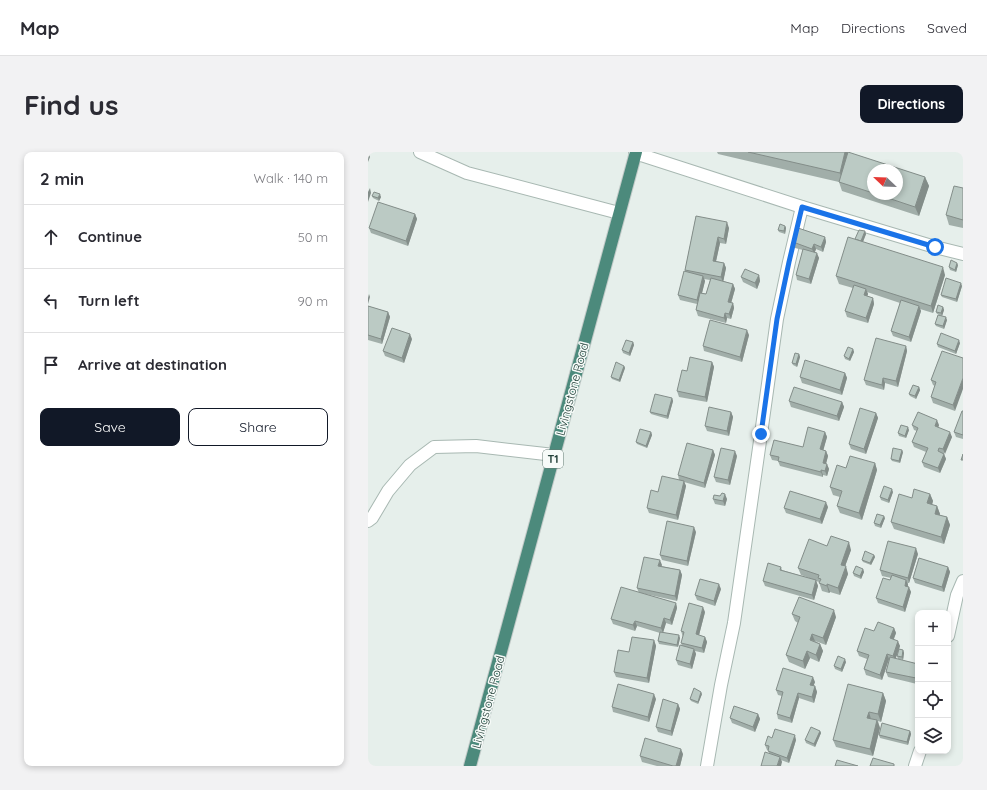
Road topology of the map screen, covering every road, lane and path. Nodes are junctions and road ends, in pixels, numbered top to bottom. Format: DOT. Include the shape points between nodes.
graph roads {
  1 [pos="420,152"];
  2 [pos="636,152"];
  3 [pos="802,207"];
  4 [pos="619,213"];
  5 [pos="963,254"];
  6 [pos="554,455"];
  7 [pos="368,520"];
  8 [pos="963,581"];
  9 [pos="951,622"];
  10 [pos="919,754"];
  11 [pos="470,766"];
  12 [pos="707,766"];
  13 [pos="915,766"];
  1 -- 4 [label="street" via="467,173"];
  2 -- 3 [label="street"];
  2 -- 4 [label="highway, Livingstone Road / T1"];
  3 -- 5 [label="street"];
  3 -- 12 [label="street" via="777,319 734,623"];
  4 -- 6 [label="highway, Livingstone Road / T1"];
  6 -- 7 [label="street" via="476,446 434,447 410,466 388,491 372,518"];
  6 -- 11 [label="highway, Livingstone Road / T1"];
  8 -- 9 [label="street"];
  10 -- 13 [label="street"];
}
